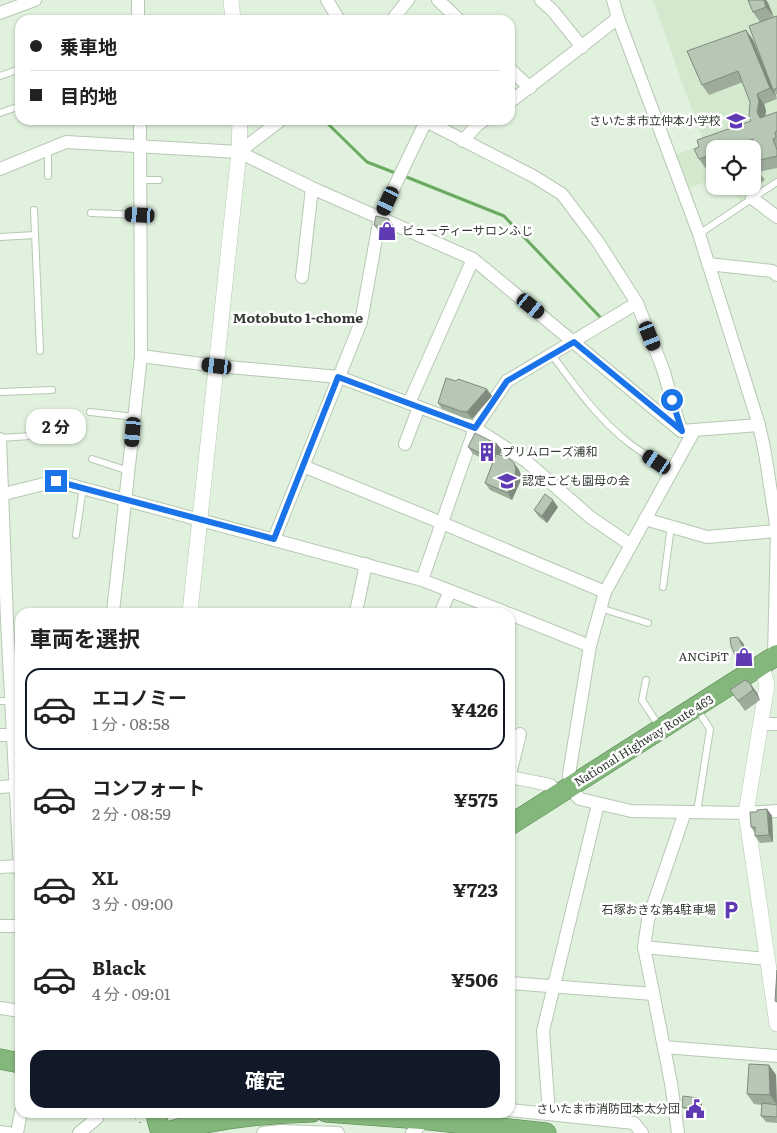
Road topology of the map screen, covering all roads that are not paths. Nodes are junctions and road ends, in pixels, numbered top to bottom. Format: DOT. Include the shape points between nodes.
graph roads {
  1 [pos="35,0"];
  2 [pos="138,0"];
  3 [pos="231,0"];
  4 [pos="327,0"];
  5 [pos="438,0"];
  6 [pos="541,0"];
  7 [pos="613,0"];
  8 [pos="0,12"];
  9 [pos="138,15"];
  10 [pos="232,15"];
  11 [pos="335,15"];
  12 [pos="454,15"];
  13 [pos="618,18"];
  14 [pos="582,47"];
  15 [pos="15,71"];
  16 [pos="515,74"];
  17 [pos="0,76"];
  18 [pos="530,88"];
  19 [pos="515,98"];
  20 [pos="15,108"];
  21 [pos="0,113"];
  22 [pos="140,125"];
  23 [pos="240,125"];
  24 [pos="274,125"];
  25 [pos="423,125"];
  26 [pos="434,125"];
  27 [pos="477,125"];
  28 [pos="464,141"];
  29 [pos="140,146"];
  30 [pos="48,150"];
  31 [pos="239,152"];
  32 [pos="0,169"];
  33 [pos="48,176"];
  34 [pos="140,180"];
  35 [pos="159,180"];
  36 [pos="777,182"];
  37 [pos="312,188"];
  38 [pos="752,198"];
  39 [pos="34,210"];
  40 [pos="91,213"];
  41 [pos="140,215"];
  42 [pos="380,217"];
  43 [pos="777,217"];
  44 [pos="699,234"];
  45 [pos="35,235"];
  46 [pos="0,237"];
  47 [pos="473,259"];
  48 [pos="708,264"];
  49 [pos="777,275"];
  50 [pos="302,276"];
  51 [pos="637,303"];
  52 [pos="574,342"];
  53 [pos="40,351"];
  54 [pos="552,355"];
  55 [pos="141,356"];
  56 [pos="217,366"];
  57 [pos="338,377"];
  58 [pos="52,390"];
  59 [pos="0,392"];
  60 [pos="414,405"];
  61 [pos="90,412"];
  62 [pos="135,417"];
  63 [pos="759,424"];
  64 [pos="475,428"];
  65 [pos="688,431"];
  66 [pos="46,435"];
  67 [pos="0,439"];
  68 [pos="405,444"];
  69 [pos="771,453"];
  70 [pos="92,458"];
  71 [pos="303,466"];
  72 [pos="129,471"];
  73 [pos="672,471"];
  74 [pos="83,488"];
  75 [pos="1,495"];
  76 [pos="126,500"];
  77 [pos="200,519"];
  78 [pos="645,519"];
  79 [pos="442,522"];
  80 [pos="671,526"];
  81 [pos="776,531"];
  82 [pos="76,535"];
  83 [pos="274,539"];
  84 [pos="631,545"];
  85 [pos="2,561"];
  86 [pos="366,564"];
  87 [pos="422,580"];
  88 [pos="663,587"];
  89 [pos="450,591"];
  90 [pos="604,592"];
  91 [pos="114,608"];
  92 [pos="190,608"];
  93 [pos="357,608"];
  94 [pos="444,608"];
  95 [pos="495,608"];
  96 [pos="600,608"];
  97 [pos="515,616"];
  98 [pos="648,623"];
  99 [pos="590,646"];
  100 [pos="771,660"];
  101 [pos="5,668"];
  102 [pos="646,680"];
  103 [pos="11,706"];
  104 [pos="696,708"];
  105 [pos="760,724"];
  106 [pos="777,724"];
  107 [pos="662,730"];
  108 [pos="520,734"];
  109 [pos="0,735"];
  110 [pos="14,735"];
  111 [pos="515,755"];
  112 [pos="15,760"];
  113 [pos="515,777"];
  114 [pos="15,786"];
  115 [pos="0,787"];
  116 [pos="566,790"];
  117 [pos="598,804"];
  118 [pos="777,811"];
  119 [pos="691,812"];
  120 [pos="746,813"];
  121 [pos="515,822"];
  122 [pos="15,866"];
  123 [pos="0,867"];
  124 [pos="0,926"];
  125 [pos="15,926"];
  126 [pos="644,948"];
  127 [pos="767,959"];
  128 [pos="515,983"];
  129 [pos="554,986"];
  130 [pos="653,994"];
  131 [pos="0,1008"];
  132 [pos="15,1010"];
  133 [pos="777,1024"];
  134 [pos="664,1047"];
  135 [pos="777,1056"];
  136 [pos="0,1059"];
  137 [pos="15,1062"];
  138 [pos="515,1112"];
  139 [pos="20,1118"];
  140 [pos="97,1118"];
  141 [pos="157,1118"];
  142 [pos="170,1118"];
  143 [pos="236,1118"];
  144 [pos="420,1121"];
  145 [pos="450,1123"];
  146 [pos="547,1123"];
  147 [pos="481,1124"];
  148 [pos="323,1126"];
  149 [pos="205,1128"];
  150 [pos="0,1132"];
  151 [pos="9,1133"];
  152 [pos="17,1133"];
  153 [pos="79,1133"];
  154 [pos="162,1133"];
  155 [pos="263,1133"];
  156 [pos="338,1133"];
  157 [pos="642,1133"];
  158 [pos="678,1133"];
  1 -- 8 [label="street"];
  2 -- 9 [label="street"];
  3 -- 10 [label="street"];
  4 -- 11 [label="street"];
  5 -- 12 [label="street"];
  6 -- 14 [label="street" via="554,11"];
  7 -- 13 [label="street"];
  13 -- 14 [label="street"];
  13 -- 44 [label="street"];
  14 -- 18 [label="street"];
  15 -- 17 [label="lane"];
  16 -- 18 [label="street"];
  18 -- 19 [label="street"];
  20 -- 21 [label="lane"];
  22 -- 29 [label="street"];
  23 -- 31 [label="street"];
  24 -- 31 [label="street"];
  25 -- 42 [label="street"];
  26 -- 28 [label="street"];
  27 -- 28 [label="street"];
  28 -- 51 [label="street" via="562,194"];
  29 -- 30 [label="street" via="66,142"];
  29 -- 31 [label="street"];
  29 -- 34 [label="street"];
  30 -- 32 [label="street"];
  30 -- 33 [label="lane"];
  31 -- 37 [label="street"];
  31 -- 56 [label="street"];
  34 -- 35 [label="lane"];
  34 -- 41 [label="street"];
  36 -- 38 [label="lane"];
  37 -- 42 [label="street"];
  37 -- 50 [label="street"];
  38 -- 43 [label="street"];
  38 -- 44 [label="lane"];
  39 -- 45 [label="lane"];
  40 -- 41 [label="lane"];
  41 -- 55 [label="street"];
  42 -- 47 [label="street"];
  42 -- 57 [label="street" via="361,322"];
  44 -- 48 [label="street"];
  45 -- 46 [label="lane"];
  45 -- 53 [label="lane"];
  47 -- 52 [label="street"];
  47 -- 60 [label="street"];
  48 -- 49 [label="street" via="772,271"];
  48 -- 63 [label="street"];
  51 -- 52 [label="street"];
  51 -- 65 [label="street"];
  52 -- 54 [label="street"];
  52 -- 65 [label="street"];
  54 -- 64 [label="street" via="507,381"];
  54 -- 73 [label="lane" via="607,423 629,443"];
  55 -- 56 [label="street"];
  55 -- 62 [label="street"];
  56 -- 57 [label="street"];
  56 -- 77 [label="street"];
  57 -- 60 [label="street"];
  57 -- 71 [label="street"];
  58 -- 59 [label="lane"];
  60 -- 64 [label="street"];
  60 -- 68 [label="street"];
  61 -- 62 [label="lane"];
  62 -- 72 [label="street"];
  63 -- 65 [label="street"];
  63 -- 69 [label="street"];
  64 -- 79 [label="street"];
  64 -- 84 [label="street" via="526,461 590,517"];
  65 -- 73 [label="street"];
  66 -- 67 [label="lane"];
  67 -- 75 [label="street"];
  69 -- 81 [label="street"];
  70 -- 72 [label="lane"];
  71 -- 79 [label="street"];
  71 -- 83 [label="street"];
  72 -- 76 [label="street"];
  73 -- 78 [label="street"];
  74 -- 75 [label="street" via="56,481"];
  74 -- 76 [label="street"];
  74 -- 82 [label="lane"];
  75 -- 85 [label="street"];
  76 -- 77 [label="street"];
  76 -- 91 [label="street"];
  77 -- 83 [label="street"];
  77 -- 92 [label="street"];
  78 -- 80 [label="street"];
  78 -- 84 [label="street"];
  79 -- 87 [label="street"];
  79 -- 90 [label="street"];
  80 -- 81 [label="street" via="707,537"];
  80 -- 88 [label="lane"];
  81 -- 100 [label="street"];
  83 -- 86 [label="street"];
  84 -- 90 [label="street"];
  85 -- 101 [label="street"];
  86 -- 87 [label="street"];
  86 -- 93 [label="street"];
  87 -- 89 [label="street"];
  89 -- 94 [label="street"];
  89 -- 95 [label="street"];
  90 -- 96 [label="street"];
  96 -- 98 [label="lane"];
  96 -- 99 [label="street"];
  97 -- 99 [label="street"];
  99 -- 116 [label="street"];
  100 -- 104 [label="highway, National Highway Route 463"];
  100 -- 105 [label="street"];
  101 -- 103 [label="street"];
  102 -- 107 [label="lane" via="642,700"];
  103 -- 110 [label="street"];
  104 -- 107 [label="highway, National Highway Route 463"];
  104 -- 119 [label="lane" via="710,729"];
  105 -- 106 [label="street"];
  105 -- 120 [label="street"];
  107 -- 116 [label="highway, National Highway Route 463"];
  108 -- 111 [label="street"];
  109 -- 110 [label="street"];
  110 -- 112 [label="street"];
  113 -- 116 [label="street"];
  114 -- 115 [label="street"];
  116 -- 117 [label="street" via="580,799"];
  116 -- 121 [label="highway, National Highway Route 463"];
  117 -- 119 [label="street" via="631,811"];
  117 -- 129 [label="street"];
  118 -- 120 [label="street"];
  119 -- 120 [label="street"];
  119 -- 126 [label="street" via="648,920"];
  120 -- 127 [label="street"];
  122 -- 123 [label="street"];
  124 -- 125 [label="street"];
  126 -- 127 [label="street"];
  126 -- 130 [label="street"];
  127 -- 133 [label="street"];
  128 -- 129 [label="street"];
  129 -- 130 [label="street"];
  129 -- 146 [label="street" via="543,1031"];
  130 -- 134 [label="street"];
  131 -- 132 [label="street"];
  134 -- 135 [label="street"];
  134 -- 158 [label="street"];
  136 -- 137 [label="highway"];
  138 -- 146 [label="street"];
  139 -- 152 [label="street"];
  140 -- 153 [label="street"];
  141 -- 154 [label="highway"];
  142 -- 154 [label="highway"];
  143 -- 149 [label="highway"];
  144 -- 145 [label="highway"];
  144 -- 148 [label="highway"];
  145 -- 147 [label="highway"];
  146 -- 147 [label="highway"];
  146 -- 157 [label="street" via="634,1123"];
  148 -- 155 [label="street"];
  148 -- 156 [label="street"];
  149 -- 154 [label="highway"];
  150 -- 151 [label="street"];
}
